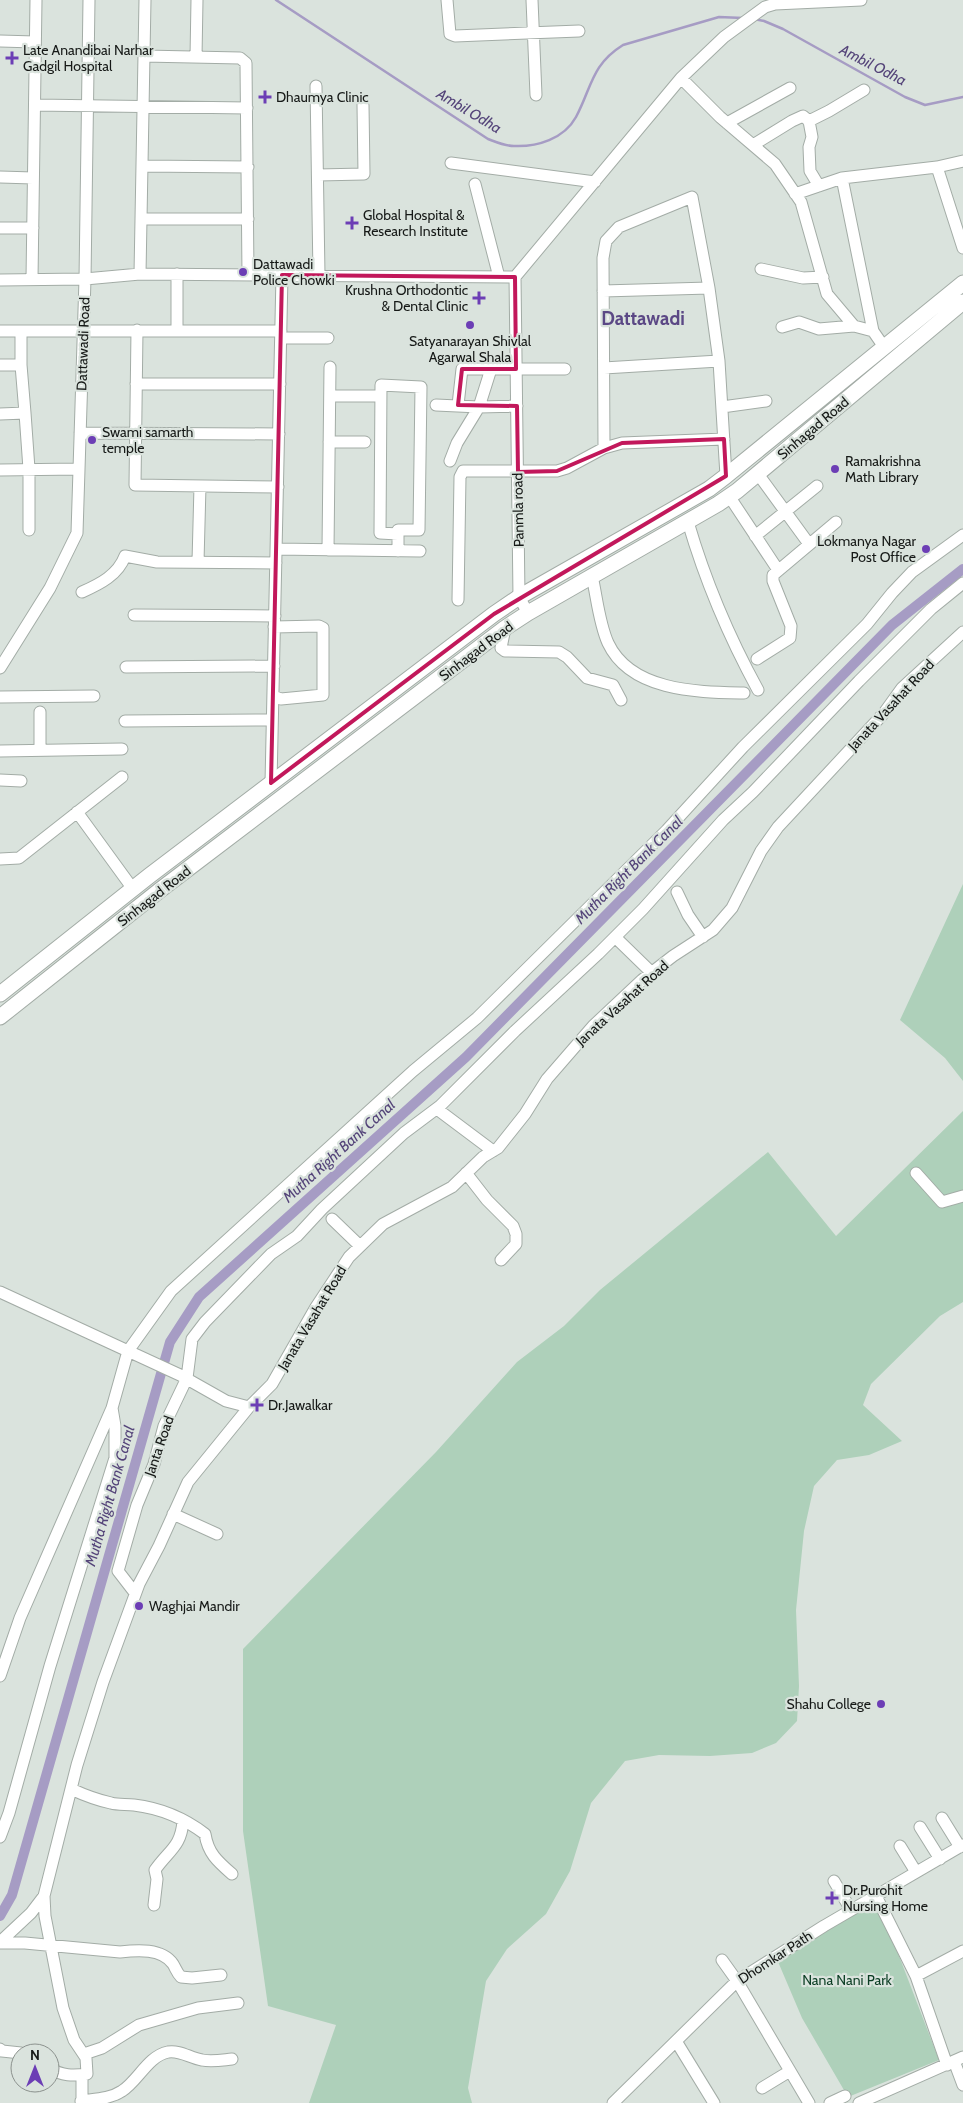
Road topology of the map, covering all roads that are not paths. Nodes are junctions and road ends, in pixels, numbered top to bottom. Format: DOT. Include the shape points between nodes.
graph roads {
  1 [pos="36,0"];
  2 [pos="89,0"];
  3 [pos="145,0"];
  4 [pos="197,0"];
  5 [pos="447,0"];
  6 [pos="532,0"];
  7 [pos="861,0"];
  8 [pos="579,31"];
  9 [pos="533,33"];
  10 [pos="0,41"];
  11 [pos="35,42"];
  12 [pos="144,56"];
  13 [pos="196,57"];
  14 [pos="681,78"];
  15 [pos="316,86"];
  16 [pos="790,88"];
  17 [pos="864,90"];
  18 [pos="536,95"];
  19 [pos="34,104"];
  20 [pos="363,105"];
  21 [pos="88,106"];
  22 [pos="143,106"];
  23 [pos="247,108"];
  24 [pos="809,120"];
  25 [pos="728,123"];
  26 [pos="753,145"];
  27 [pos="963,161"];
  28 [pos="451,163"];
  29 [pos="142,166"];
  30 [pos="248,167"];
  31 [pos="937,167"];
  32 [pos="318,175"];
  33 [pos="0,177"];
  34 [pos="33,178"];
  35 [pos="842,178"];
  36 [pos="595,182"];
  37 [pos="475,184"];
  38 [pos="819,186"];
  39 [pos="796,194"];
  40 [pos="141,219"];
  41 [pos="248,219"];
  42 [pos="0,228"];
  43 [pos="33,228"];
  44 [pos="963,248"];
  45 [pos="761,269"];
  46 [pos="140,274"];
  47 [pos="177,274"];
  48 [pos="248,275"];
  49 [pos="282,275"];
  50 [pos="319,275"];
  51 [pos="500,277"];
  52 [pos="515,277"];
  53 [pos="823,277"];
  54 [pos="85,279"];
  55 [pos="0,280"];
  56 [pos="32,280"];
  57 [pos="963,283"];
  58 [pos="709,288"];
  59 [pos="603,291"];
  60 [pos="963,302"];
  61 [pos="854,326"];
  62 [pos="782,327"];
  63 [pos="21,330"];
  64 [pos="83,330"];
  65 [pos="137,330"];
  66 [pos="177,330"];
  67 [pos="0,331"];
  68 [pos="873,331"];
  69 [pos="281,334"];
  70 [pos="328,338"];
  71 [pos="884,347"];
  72 [pos="872,357"];
  73 [pos="719,361"];
  74 [pos="0,365"];
  75 [pos="21,365"];
  76 [pos="330,367"];
  77 [pos="604,368"];
  78 [pos="491,369"];
  79 [pos="516,369"];
  80 [pos="565,369"];
  81 [pos="883,369"];
  82 [pos="136,384"];
  83 [pos="280,384"];
  84 [pos="330,396"];
  85 [pos="377,396"];
  86 [pos="766,400"];
  87 [pos="436,405"];
  88 [pos="458,405"];
  89 [pos="517,406"];
  90 [pos="722,406"];
  91 [pos="479,407"];
  92 [pos="25,413"];
  93 [pos="0,414"];
  94 [pos="80,433"];
  95 [pos="136,434"];
  96 [pos="279,434"];
  97 [pos="724,439"];
  98 [pos="329,442"];
  99 [pos="365,442"];
  100 [pos="604,448"];
  101 [pos="450,461"];
  102 [pos="79,469"];
  103 [pos="0,470"];
  104 [pos="28,470"];
  105 [pos="518,472"];
  106 [pos="758,474"];
  107 [pos="726,476"];
  108 [pos="200,486"];
  109 [pos="817,486"];
  110 [pos="278,487"];
  111 [pos="729,496"];
  112 [pos="786,511"];
  113 [pos="688,522"];
  114 [pos="836,522"];
  115 [pos="29,530"];
  116 [pos="398,534"];
  117 [pos="963,535"];
  118 [pos="755,536"];
  119 [pos="809,544"];
  120 [pos="276,549"];
  121 [pos="328,550"];
  122 [pos="398,551"];
  123 [pos="420,551"];
  124 [pos="198,562"];
  125 [pos="276,564"];
  126 [pos="778,570"];
  127 [pos="592,576"];
  128 [pos="963,583"];
  129 [pos="82,592"];
  130 [pos="519,597"];
  131 [pos="458,600"];
  132 [pos="528,613"];
  133 [pos="134,615"];
  134 [pos="275,621"];
  135 [pos="504,628"];
  136 [pos="963,632"];
  137 [pos="757,659"];
  138 [pos="274,666"];
  139 [pos="126,667"];
  140 [pos="0,668"];
  141 [pos="758,690"];
  142 [pos="744,693"];
  143 [pos="94,696"];
  144 [pos="273,696"];
  145 [pos="0,698"];
  146 [pos="621,700"];
  147 [pos="40,712"];
  148 [pos="272,720"];
  149 [pos="125,722"];
  150 [pos="122,749"];
  151 [pos="40,750"];
  152 [pos="0,751"];
  153 [pos="122,778"];
  154 [pos="0,780"];
  155 [pos="21,781"];
  156 [pos="271,783"];
  157 [pos="77,812"];
  158 [pos="0,858"];
  159 [pos="133,889"];
  160 [pos="678,892"];
  161 [pos="703,936"];
  162 [pos="615,937"];
  163 [pos="652,973"];
  164 [pos="0,994"];
  165 [pos="0,1017"];
  166 [pos="437,1109"];
  167 [pos="494,1150"];
  168 [pos="466,1173"];
  169 [pos="916,1173"];
  170 [pos="963,1196"];
  171 [pos="332,1219"];
  172 [pos="360,1246"];
  173 [pos="501,1260"];
  174 [pos="0,1292"];
  175 [pos="132,1352"];
  176 [pos="183,1377"];
  177 [pos="249,1407"];
  178 [pos="112,1408"];
  179 [pos="174,1514"];
  180 [pos="218,1534"];
  181 [pos="135,1593"];
  182 [pos="0,1676"];
  183 [pos="71,1789"];
  184 [pos="942,1818"];
  185 [pos="183,1821"];
  186 [pos="920,1826"];
  187 [pos="0,1837"];
  188 [pos="900,1846"];
  189 [pos="962,1846"];
  190 [pos="940,1859"];
  191 [pos="916,1872"];
  192 [pos="232,1874"];
  193 [pos="834,1881"];
  194 [pos="44,1896"];
  195 [pos="876,1896"];
  196 [pos="154,1905"];
  197 [pos="852,1910"];
  198 [pos="0,1943"];
  199 [pos="51,1946"];
  200 [pos="963,1951"];
  201 [pos="722,1960"];
  202 [pos="221,1975"];
  203 [pos="916,1976"];
  204 [pos="737,1981"];
  205 [pos="238,2003"];
  206 [pos="676,2041"];
  207 [pos="84,2054"];
  208 [pos="232,2059"];
  209 [pos="955,2061"];
  210 [pos="790,2070"];
  211 [pos="60,2073"];
  212 [pos="82,2075"];
  213 [pos="963,2085"];
  214 [pos="762,2088"];
  215 [pos="845,2096"];
  216 [pos="81,2102"];
  217 [pos="614,2103"];
  218 [pos="714,2103"];
  219 [pos="810,2103"];
  220 [pos="830,2103"];
  221 [pos="859,2103"];
  1 -- 11 [label="street"];
  2 -- 21 [label="street, Dattawadi Road"];
  3 -- 12 [label="street"];
  4 -- 13 [label="street"];
  5 -- 9 [label="street" via="448,28 455,36"];
  6 -- 9 [label="street"];
  7 -- 14 [label="street" via="775,4 724,37"];
  8 -- 9 [label="street"];
  9 -- 18 [label="street"];
  10 -- 11 [label="street"];
  11 -- 19 [label="street"];
  12 -- 13 [label="street"];
  12 -- 22 [label="street"];
  13 -- 23 [label="street" via="244,60"];
  14 -- 25 [label="street"];
  14 -- 36 [label="street"];
  15 -- 32 [label="street"];
  16 -- 25 [label="street"];
  17 -- 24 [label="street"];
  19 -- 21 [label="street"];
  19 -- 34 [label="street"];
  20 -- 32 [label="street" via="364,174"];
  21 -- 22 [label="street"];
  21 -- 54 [label="street, Dattawadi Road"];
  22 -- 23 [label="street"];
  22 -- 29 [label="street"];
  23 -- 30 [label="street"];
  24 -- 26 [label="street" via="803,116"];
  24 -- 38 [label="street" via="812,137 810,171"];
  25 -- 26 [label="street"];
  26 -- 39 [label="street" via="775,164"];
  27 -- 31 [label="street"];
  28 -- 36 [label="street"];
  29 -- 30 [label="street"];
  29 -- 40 [label="street"];
  30 -- 41 [label="street"];
  31 -- 35 [label="street"];
  31 -- 44 [label="street"];
  32 -- 50 [label="street"];
  33 -- 34 [label="street"];
  34 -- 43 [label="street"];
  35 -- 38 [label="street"];
  35 -- 68 [label="street"];
  36 -- 52 [label="street"];
  37 -- 51 [label="street"];
  38 -- 39 [label="street"];
  39 -- 53 [label="street"];
  40 -- 41 [label="street"];
  40 -- 46 [label="street"];
  41 -- 48 [label="street"];
  42 -- 43 [label="street"];
  43 -- 56 [label="street"];
  45 -- 53 [label="street" via="803,278"];
  46 -- 47 [label="street"];
  46 -- 54 [label="street"];
  47 -- 48 [label="street"];
  47 -- 66 [label="street"];
  48 -- 49 [label="street"];
  49 -- 50 [label="street"];
  49 -- 69 [label="street"];
  50 -- 51 [label="street"];
  51 -- 52 [label="street"];
  52 -- 79 [label="street, Panmla road"];
  53 -- 61 [label="street" via="827,294"];
  54 -- 56 [label="street"];
  54 -- 64 [label="street, Dattawadi Road"];
  55 -- 56 [label="street"];
  57 -- 71 [label="main road, Sinhagad Road"];
  58 -- 59 [label="street"];
  58 -- 59 [label="street" via="692,197 619,228 612,234 606,241 603,258"];
  58 -- 73 [label="street"];
  59 -- 77 [label="street"];
  60 -- 81 [label="main road, Sinhagad Road"];
  61 -- 62 [label="street" via="819,329 799,322"];
  61 -- 68 [label="street"];
  63 -- 64 [label="street"];
  63 -- 67 [label="street"];
  63 -- 75 [label="street"];
  64 -- 65 [label="street"];
  64 -- 94 [label="street, Dattawadi Road"];
  65 -- 66 [label="street"];
  65 -- 82 [label="street"];
  66 -- 69 [label="street"];
  68 -- 71 [label="street"];
  69 -- 70 [label="street"];
  69 -- 83 [label="street"];
  71 -- 72 [label="main road, Sinhagad Road"];
  72 -- 81 [label="main road"];
  72 -- 107 [label="main road, Sinhagad Road"];
  73 -- 77 [label="street"];
  73 -- 90 [label="street"];
  74 -- 75 [label="street"];
  75 -- 92 [label="street"];
  76 -- 84 [label="street"];
  77 -- 100 [label="street"];
  78 -- 79 [label="street"];
  78 -- 88 [label="street" via="462,369"];
  78 -- 91 [label="street"];
  79 -- 80 [label="street"];
  79 -- 89 [label="street, Panmla road"];
  81 -- 106 [label="main road, Sinhagad Road"];
  82 -- 83 [label="street"];
  82 -- 95 [label="street"];
  83 -- 96 [label="street"];
  84 -- 85 [label="street"];
  84 -- 98 [label="street"];
  86 -- 90 [label="street"];
  87 -- 88 [label="street"];
  88 -- 91 [label="street"];
  89 -- 91 [label="street"];
  89 -- 105 [label="street, Panmla road"];
  90 -- 97 [label="street"];
  91 -- 101 [label="street"];
  92 -- 93 [label="street"];
  92 -- 104 [label="street"];
  94 -- 95 [label="street"];
  94 -- 102 [label="street, Dattawadi Road"];
  95 -- 96 [label="street"];
  95 -- 108 [label="street" via="135,485"];
  96 -- 110 [label="street"];
  97 -- 100 [label="street" via="622,443"];
  97 -- 107 [label="street"];
  98 -- 99 [label="street"];
  98 -- 121 [label="street"];
  100 -- 105 [label="street" via="557,471"];
  102 -- 104 [label="street"];
  102 -- 140 [label="street, Dattawadi Road" via="77,533 50,588"];
  103 -- 104 [label="street"];
  104 -- 115 [label="street"];
  105 -- 130 [label="street, Panmla road"];
  105 -- 131 [label="street" via="460,473"];
  106 -- 111 [label="main road, Sinhagad Road"];
  106 -- 112 [label="street"];
  107 -- 130 [label="main road, Sinhagad Road" via="709,489"];
  108 -- 110 [label="street"];
  108 -- 124 [label="street"];
  109 -- 112 [label="street"];
  110 -- 120 [label="street"];
  111 -- 113 [label="main road, Sinhagad Road"];
  111 -- 118 [label="street"];
  112 -- 118 [label="street"];
  112 -- 119 [label="street"];
  113 -- 127 [label="main road, Sinhagad Road"];
  113 -- 141 [label="street" via="736,651"];
  114 -- 119 [label="street"];
  116 -- 116 [label="street" via="380,533 382,385 421,387 419,530 398,530"];
  116 -- 122 [label="street"];
  117 -- 175 [label="street" via="912,572 867,624 743,747 667,830 477,1018 405,1078 171,1291"];
  118 -- 126 [label="street"];
  119 -- 126 [label="street"];
  120 -- 121 [label="street"];
  120 -- 125 [label="street"];
  121 -- 122 [label="street"];
  122 -- 123 [label="street"];
  124 -- 125 [label="street"];
  124 -- 129 [label="street" via="158,562 125,556 116,571 102,583"];
  125 -- 134 [label="street"];
  126 -- 137 [label="street" via="773,581 791,626 790,638"];
  127 -- 132 [label="main road, Sinhagad Road"];
  127 -- 142 [label="street" via="609,645 632,670 676,689"];
  128 -- 162 [label="street" via="931,609 722,820"];
  130 -- 132 [label="street, Panmla road"];
  130 -- 156 [label="main road, Sinhagad Road"];
  132 -- 135 [label="main road, Sinhagad Road"];
  133 -- 134 [label="street"];
  134 -- 138 [label="street"];
  134 -- 144 [label="street" via="322,628 322,695 281,699"];
  135 -- 146 [label="street" via="501,648 505,651 559,652 587,678 613,685"];
  135 -- 165 [label="main road, Sinhagad Road" via="160,890"];
  136 -- 161 [label="street, Janata Vasahat Road" via="902,688 871,727 778,826 761,851 732,908 713,930"];
  138 -- 139 [label="street"];
  138 -- 144 [label="street"];
  143 -- 145 [label="street"];
  144 -- 148 [label="street"];
  147 -- 151 [label="street"];
  148 -- 149 [label="street"];
  148 -- 156 [label="street"];
  150 -- 151 [label="street"];
  151 -- 152 [label="street"];
  153 -- 157 [label="street"];
  154 -- 155 [label="street"];
  156 -- 159 [label="main road, Sinhagad Road"];
  157 -- 158 [label="street" via="19,858"];
  157 -- 159 [label="street"];
  159 -- 164 [label="main road, Sinhagad Road"];
  160 -- 161 [label="street" via="688,915"];
  161 -- 163 [label="street, Janata Vasahat Road"];
  162 -- 163 [label="street"];
  162 -- 166 [label="street"];
  163 -- 167 [label="street, Janata Vasahat Road" via="566,1055 525,1114"];
  166 -- 167 [label="street"];
  166 -- 176 [label="street" via="404,1133 297,1236 271,1254 221,1303 192,1339"];
  167 -- 168 [label="street, Janata Vasahat Road"];
  168 -- 172 [label="street, Janata Vasahat Road" via="452,1186 383,1224"];
  168 -- 173 [label="street" via="513,1226 516,1244"];
  169 -- 170 [label="street" via="942,1202"];
  171 -- 172 [label="street"];
  172 -- 177 [label="street, Janata Vasahat Road" via="331,1282 272,1384"];
  174 -- 175 [label="street"];
  175 -- 176 [label="street"];
  175 -- 178 [label="street"];
  176 -- 177 [label="street" via="226,1400"];
  176 -- 181 [label="street, Janta Road" via="137,1505 118,1572"];
  177 -- 179 [label="street, Janata Vasahat Road" via="188,1482"];
  178 -- 182 [label="street" via="20,1618"];
  178 -- 187 [label="street" via="115,1458"];
  179 -- 180 [label="street"];
  179 -- 181 [label="street, Janata Vasahat Road"];
  181 -- 183 [label="street, Janata Vasahat Road" via="103,1682"];
  183 -- 185 [label="street" via="114,1804 162,1811"];
  183 -- 194 [label="street, Janata Vasahat Road"];
  184 -- 189 [label="street"];
  185 -- 192 [label="street" via="205,1834 207,1847 214,1859"];
  185 -- 196 [label="street" via="178,1844 156,1870"];
  186 -- 190 [label="street"];
  188 -- 191 [label="street"];
  189 -- 190 [label="street, Dhomkar Path"];
  190 -- 191 [label="street, Dhomkar Path"];
  191 -- 195 [label="street, Dhomkar Path"];
  193 -- 197 [label="street"];
  194 -- 198 [label="street" via="31,1914"];
  194 -- 199 [label="street"];
  195 -- 197 [label="street, Dhomkar Path"];
  195 -- 203 [label="street"];
  197 -- 204 [label="street, Dhomkar Path"];
  198 -- 199 [label="street"];
  199 -- 202 [label="street" via="156,1953 165,1957 181,1977"];
  199 -- 207 [label="street" via="63,2008 74,2040"];
  200 -- 203 [label="street"];
  201 -- 204 [label="street"];
  203 -- 209 [label="street"];
  204 -- 206 [label="street, Dhomkar Path"];
  204 -- 210 [label="street"];
  205 -- 207 [label="street" via="198,2008 139,2025 107,2046"];
  206 -- 217 [label="street, Dhomkar Path"];
  206 -- 218 [label="street"];
  207 -- 212 [label="street" via="87,2074"];
  208 -- 216 [label="street" via="200,2060 167,2052 156,2057 123,2091 107,2098"];
  209 -- 213 [label="street"];
  209 -- 221 [label="street"];
  210 -- 214 [label="street"];
  210 -- 219 [label="street"];
  211 -- 212 [label="street"];
  212 -- 216 [label="street"];
  215 -- 220 [label="street"];
}
